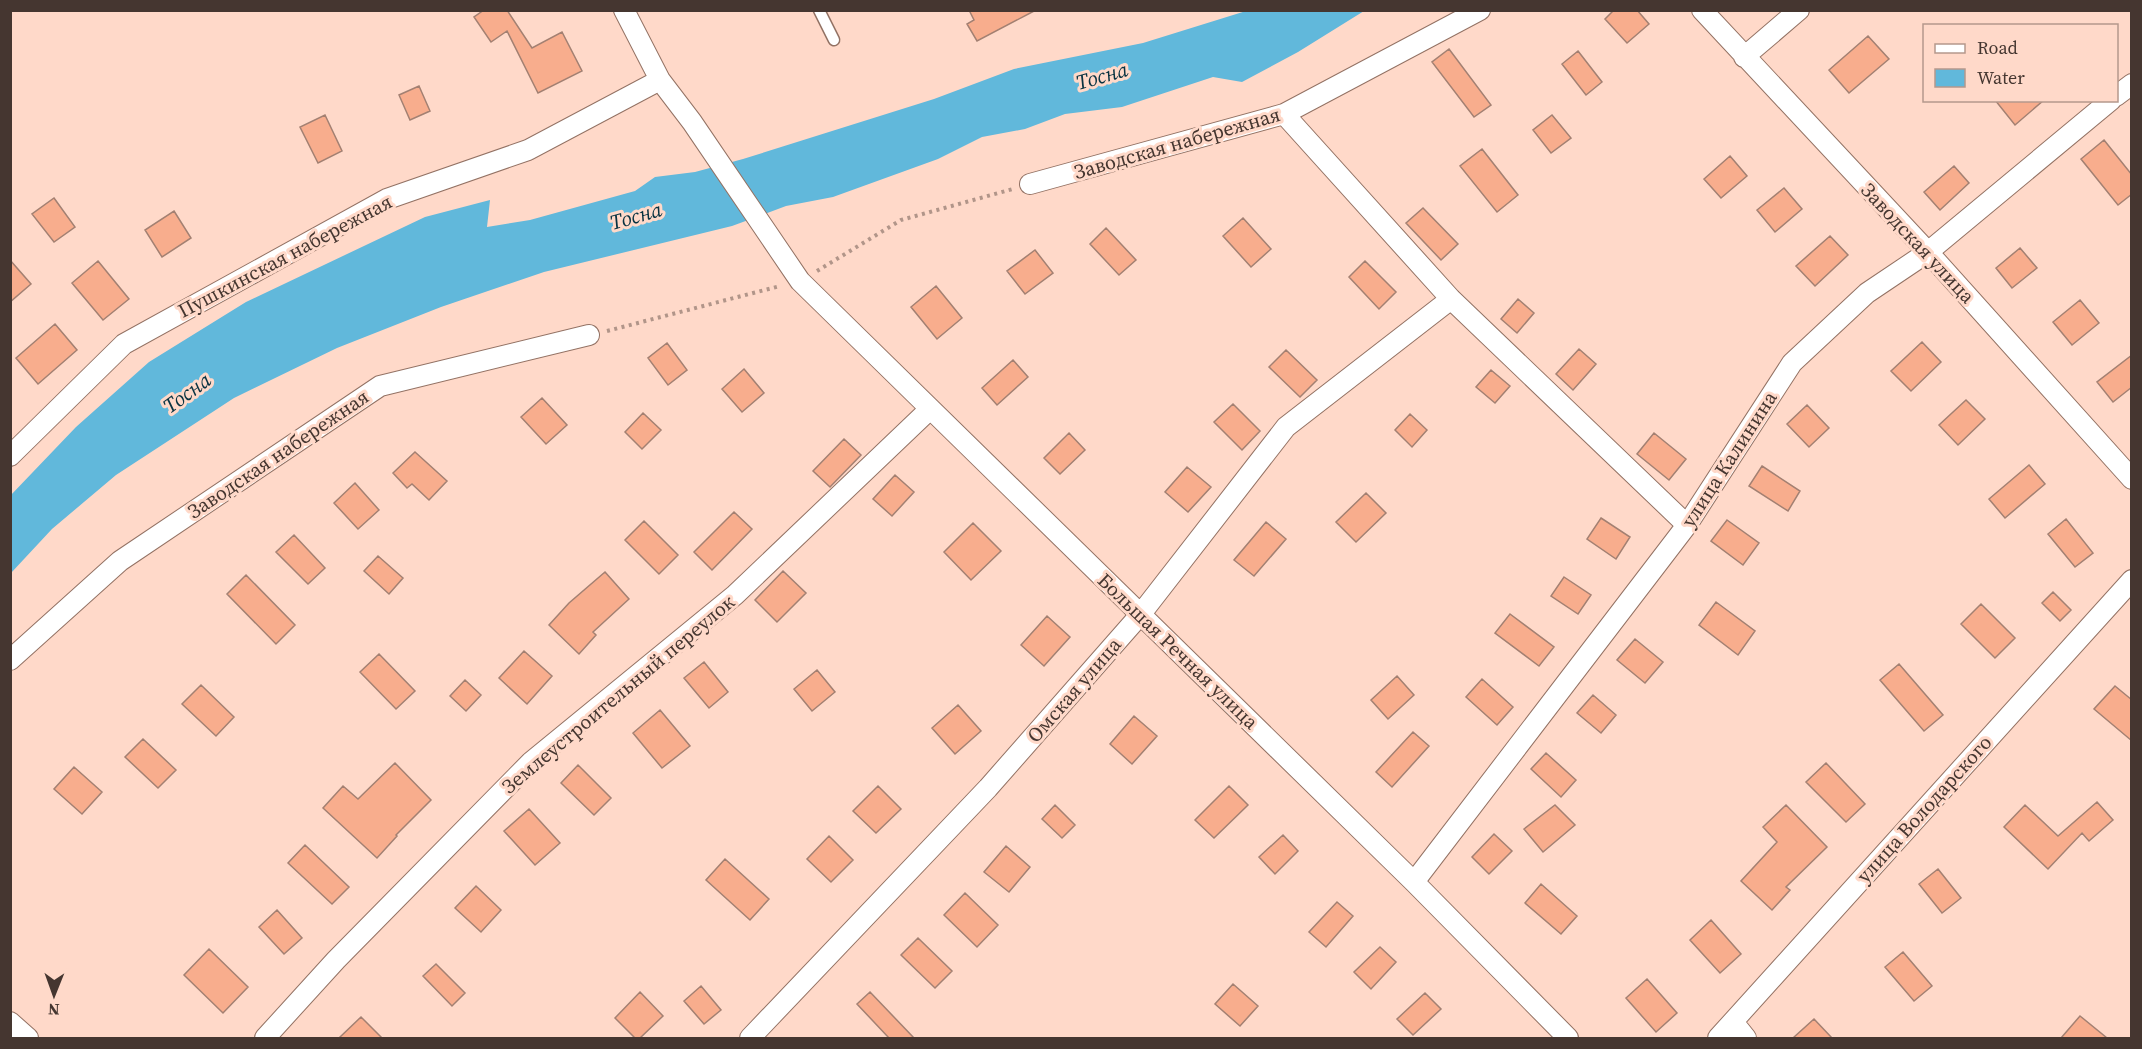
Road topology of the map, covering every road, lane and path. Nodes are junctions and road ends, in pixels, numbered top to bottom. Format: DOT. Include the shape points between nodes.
graph roads {
  1 [pos="624,10"];
  2 [pos="819,10"];
  3 [pos="1480,10"];
  4 [pos="1702,10"];
  5 [pos="1799,10"];
  6 [pos="834,40"];
  7 [pos="1744,57"];
  8 [pos="660,80"];
  9 [pos="2132,84"];
  10 [pos="2118,94"];
  11 [pos="2109,102"];
  12 [pos="1284,114"];
  13 [pos="1030,184"];
  14 [pos="1928,252"];
  15 [pos="1451,299"];
  16 [pos="589,335"];
  17 [pos="930,409"];
  18 [pos="10,456"];
  19 [pos="2132,479"];
  20 [pos="1687,525"];
  21 [pos="2132,580"];
  22 [pos="1140,615"];
  23 [pos="10,660"];
  24 [pos="1414,882"];
  25 [pos="10,1022"];
  26 [pos="1734,1023"];
  27 [pos="27,1038"];
  28 [pos="265,1038"];
  29 [pos="750,1038"];
  30 [pos="1568,1038"];
  31 [pos="1718,1038"];
  32 [pos="1746,1038"];
  1 -- 8 [label="street, Большая Речная улица"];
  2 -- 6 [label="lane"];
  3 -- 12 [label="street, Заводская набережная"];
  4 -- 7 [label="street, Заводская улица"];
  5 -- 7 [label="street"];
  7 -- 14 [label="street, Заводская улица"];
  8 -- 17 [label="street, Большая Речная улица" via="800,281"];
  8 -- 18 [label="street, Пушкинская набережная" via="528,150 387,199 124,344"];
  9 -- 10 [label="street"];
  11 -- 14 [label="street, улица Калинина"];
  12 -- 13 [label="street, Заводская набережная"];
  12 -- 15 [label="street"];
  14 -- 19 [label="street, Заводская улица"];
  14 -- 20 [label="street, улица Калинина" via="1868,293 1792,363"];
  15 -- 20 [label="street"];
  15 -- 22 [label="street, Омская улица" via="1286,427"];
  16 -- 23 [label="street, Заводская набережная" via="380,386 120,561"];
  17 -- 22 [label="street, Большая Речная улица"];
  17 -- 28 [label="street, Землеустроительный переулок" via="735,595 531,762 336,960"];
  20 -- 24 [label="street, улица Калинина"];
  21 -- 26 [label="street, улица Володарского"];
  22 -- 24 [label="street, Большая Речная улица"];
  22 -- 29 [label="street, Омская улица" via="988,788"];
  24 -- 30 [label="street, Большая Речная улица"];
  25 -- 27 [label="street"];
  26 -- 31 [label="street, улица Володарского"];
  26 -- 32 [label="street"];
}
